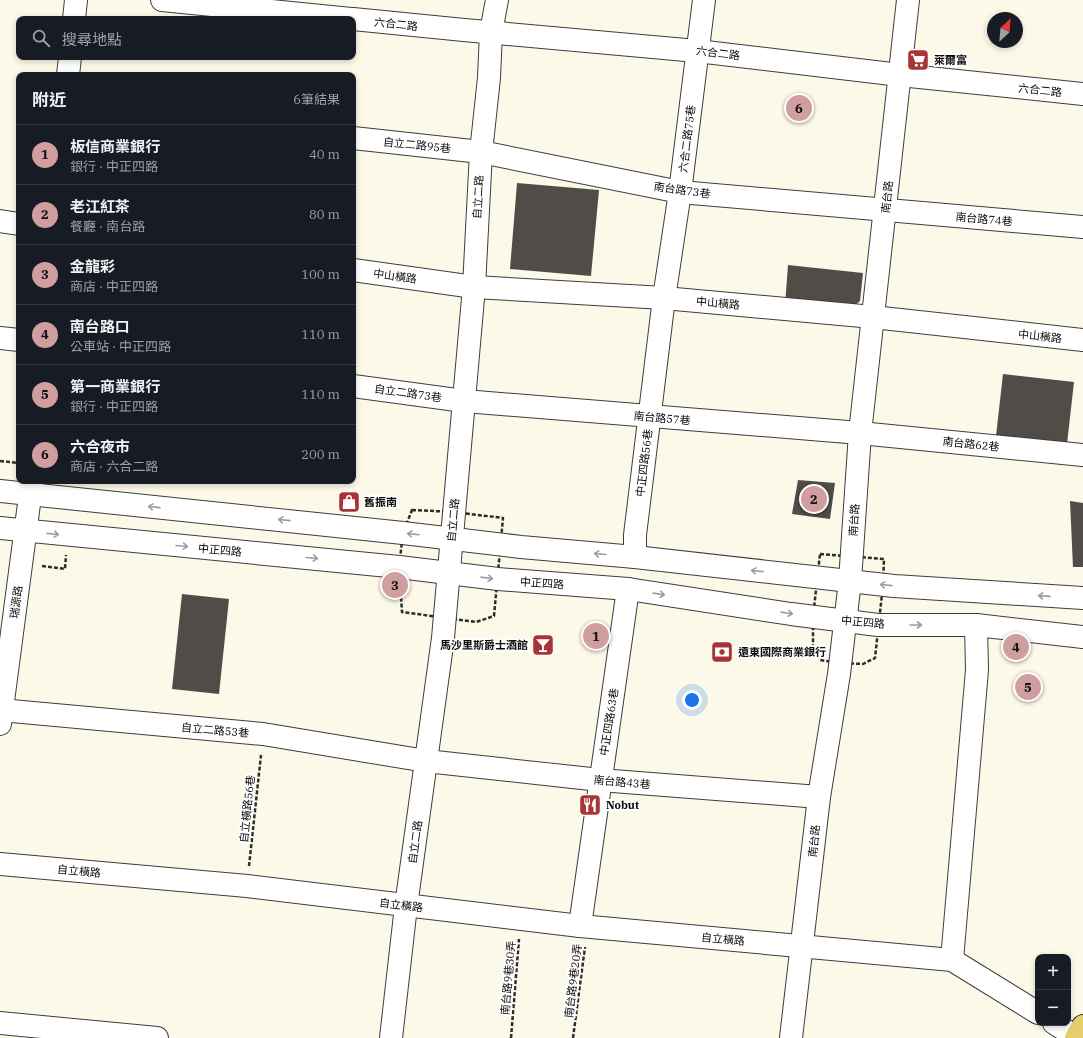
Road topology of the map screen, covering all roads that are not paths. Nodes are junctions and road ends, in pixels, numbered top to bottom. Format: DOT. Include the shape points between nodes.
graph roads {
  1 [pos="76,0"];
  2 [pos="162,0"];
  3 [pos="497,0"];
  4 [pos="704,0"];
  5 [pos="908,0"];
  6 [pos="74,16"];
  7 [pos="322,16"];
  8 [pos="356,19"];
  9 [pos="491,32"];
  10 [pos="697,51"];
  11 [pos="70,60"];
  12 [pos="68,72"];
  13 [pos="900,75"];
  14 [pos="1083,94"];
  15 [pos="356,138"];
  16 [pos="481,152"];
  17 [pos="680,192"];
  18 [pos="885,210"];
  19 [pos="0,222"];
  20 [pos="16,224"];
  21 [pos="1083,227"];
  22 [pos="356,270"];
  23 [pos="474,287"];
  24 [pos="664,298"];
  25 [pos="873,317"];
  26 [pos="0,338"];
  27 [pos="16,340"];
  28 [pos="1083,340"];
  29 [pos="356,386"];
  30 [pos="464,401"];
  31 [pos="649,417"];
  32 [pos="860,433"];
  33 [pos="1083,455"];
  34 [pos="31,488"];
  35 [pos="0,491"];
  36 [pos="0,528"];
  37 [pos="26,531"];
  38 [pos="452,539"];
  39 [pos="635,557"];
  40 [pos="449,573"];
  41 [pos="850,581"];
  42 [pos="628,590"];
  43 [pos="1083,598"];
  44 [pos="845,621"];
  45 [pos="976,625"];
  46 [pos="1083,637"];
  47 [pos="0,714"];
  48 [pos="426,760"];
  49 [pos="600,780"];
  50 [pos="818,797"];
  51 [pos="0,864"];
  52 [pos="406,906"];
  53 [pos="584,927"];
  54 [pos="802,947"];
  55 [pos="952,960"];
  56 [pos="1035,1011"];
  57 [pos="0,1023"];
  58 [pos="1061,1026"];
  59 [pos="1078,1034"];
  60 [pos="157,1038"];
  61 [pos="391,1038"];
  62 [pos="791,1038"];
  1 -- 6 [label="street"];
  2 -- 7 [label="street, 六合二路"];
  3 -- 9 [label="street, 自立二路"];
  4 -- 10 [label="street, 六合二路75巷"];
  5 -- 13 [label="street, 南台路"];
  8 -- 9 [label="street, 六合二路"];
  9 -- 10 [label="street, 六合二路"];
  9 -- 16 [label="street, 自立二路"];
  10 -- 13 [label="street, 六合二路"];
  10 -- 17 [label="street, 六合二路75巷"];
  11 -- 12 [label="street"];
  13 -- 14 [label="street, 六合二路"];
  13 -- 18 [label="street, 南台路"];
  15 -- 16 [label="street, 自立二路95巷"];
  16 -- 17 [label="street, 南台路73巷"];
  16 -- 23 [label="street, 自立二路"];
  17 -- 18 [label="street, 南台路73巷"];
  17 -- 24 [label="street, 六合二路75巷"];
  18 -- 21 [label="street, 南台路74巷"];
  18 -- 25 [label="street, 南台路"];
  19 -- 20 [label="street"];
  22 -- 23 [label="street, 中山橫路"];
  23 -- 24 [label="street, 中山橫路"];
  23 -- 30 [label="street, 自立二路"];
  24 -- 25 [label="street, 中山橫路"];
  24 -- 31 [label="street, 中正四路56巷"];
  25 -- 28 [label="street, 中山橫路"];
  25 -- 32 [label="street, 南台路"];
  26 -- 27 [label="street"];
  29 -- 30 [label="street, 自立二路73巷"];
  30 -- 31 [label="street, 南台路57巷"];
  30 -- 38 [label="street, 自立二路"];
  31 -- 32 [label="street, 南台路57巷"];
  31 -- 39 [label="street, 中正四路56巷" via="635,536"];
  32 -- 33 [label="street, 南台路62巷"];
  32 -- 41 [label="street, 南台路"];
  34 -- 35 [label="street"];
  34 -- 37 [label="street, 瑞源路"];
  38 -- 34 [label="street, one-way"];
  36 -- 37 [label="street, 中正四路"];
  37 -- 40 [label="street, 中正四路, one-way"];
  37 -- 47 [label="street, 瑞源路"];
  39 -- 38 [label="street, one-way"];
  38 -- 40 [label="street, 自立二路"];
  41 -- 39 [label="street, one-way"];
  40 -- 42 [label="street, 中正四路, one-way"];
  40 -- 48 [label="street, 自立二路"];
  43 -- 41 [label="street, one-way"];
  41 -- 44 [label="street, 南台路"];
  42 -- 44 [label="street, 中正四路, one-way"];
  42 -- 49 [label="street, 中正四路63巷"];
  44 -- 45 [label="street, 中正四路, one-way" via="878,625"];
  44 -- 50 [label="street, 南台路" via="839,674"];
  45 -- 46 [label="street, 中正四路"];
  45 -- 55 [label="street" via="977,670"];
  47 -- 48 [label="street, 自立二路53巷" via="263,734"];
  48 -- 49 [label="street, 南台路43巷"];
  48 -- 52 [label="street, 自立二路"];
  49 -- 50 [label="street, 南台路43巷"];
  49 -- 53 [label="street, 中正四路63巷"];
  50 -- 54 [label="street, 南台路"];
  51 -- 52 [label="street, 自立橫路" via="247,886"];
  52 -- 53 [label="street, 自立橫路"];
  52 -- 61 [label="street, 自立二路"];
  53 -- 54 [label="street, 自立橫路"];
  54 -- 55 [label="street, 自立橫路"];
  54 -- 62 [label="street, 南台路"];
  55 -- 56 [label="street"];
  57 -- 60 [label="street"];
  58 -- 59 [label="street"];
}
